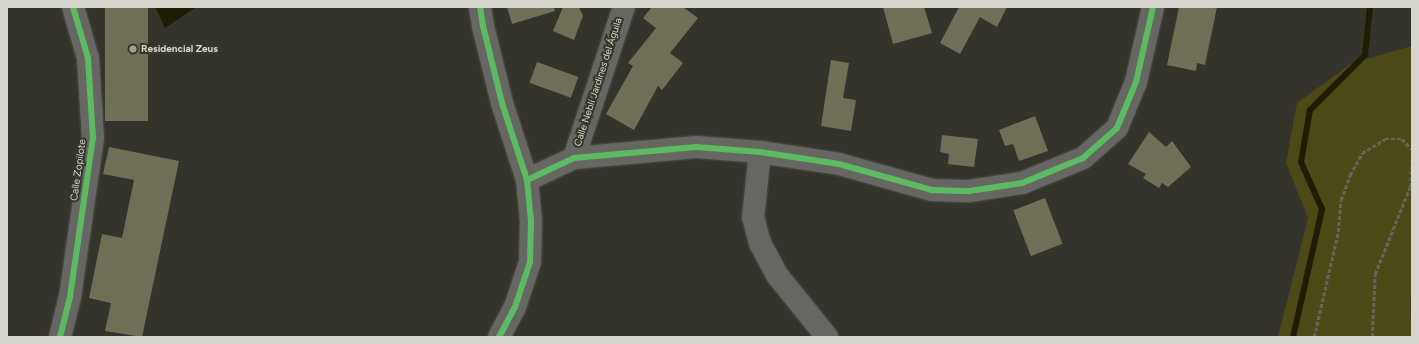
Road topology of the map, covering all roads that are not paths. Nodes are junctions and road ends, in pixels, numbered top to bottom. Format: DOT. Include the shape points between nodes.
graph roads {
  1 [pos="73,7"];
  2 [pos="480,7"];
  3 [pos="624,7"];
  4 [pos="1153,7"];
  5 [pos="760,152"];
  6 [pos="574,158"];
  7 [pos="527,180"];
  8 [pos="60,337"];
  9 [pos="499,337"];
  10 [pos="827,337"];
  1 -- 8 [label="street, Calle Zopilote" via="88,58 93,138 70,297"];
  2 -- 7 [label="street" via="502,102"];
  3 -- 6 [label="street, Calle Neblí Jardines del Águila"];
  4 -- 5 [label="street" via="1136,82 1118,128 1083,158 1022,183 969,191 932,190 839,164"];
  5 -- 6 [label="street" via="697,147"];
  5 -- 10 [label="street" via="753,217 760,243 777,276"];
  6 -- 7 [label="street"];
  7 -- 9 [label="street" via="531,221 530,262 515,307"];
}
